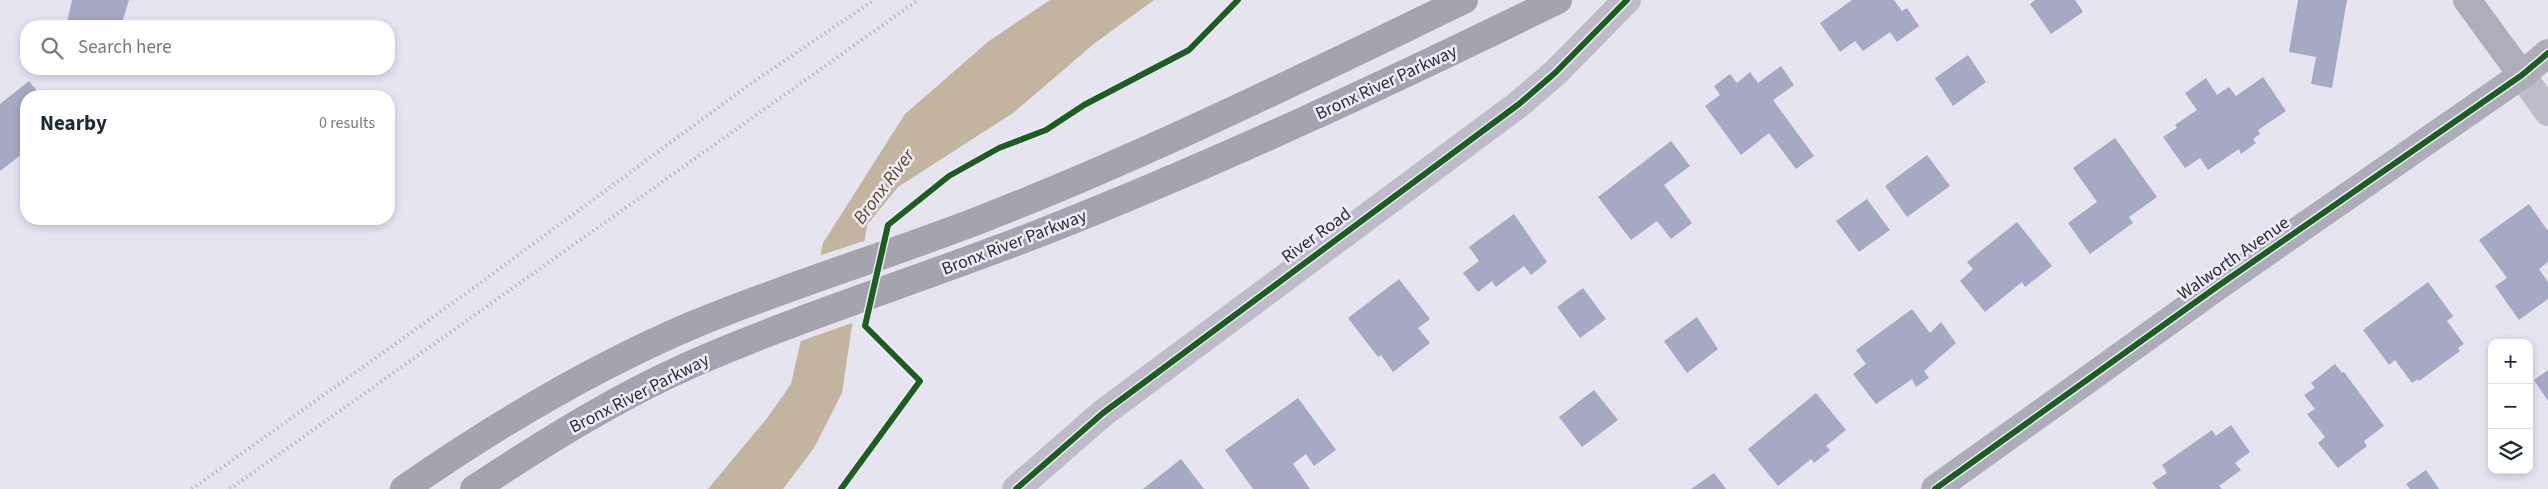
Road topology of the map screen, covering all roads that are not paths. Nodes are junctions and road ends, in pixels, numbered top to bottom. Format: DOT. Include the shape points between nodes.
graph roads {
  1 [pos="1464,0"];
  2 [pos="1558,0"];
  3 [pos="1627,0"];
  4 [pos="2467,0"];
  5 [pos="2548,53"];
  6 [pos="2522,75"];
  7 [pos="2548,112"];
  8 [pos="404,489"];
  9 [pos="474,489"];
  10 [pos="1016,489"];
  11 [pos="1936,489"];
  1 -- 8 [label="highway, Bronx River Parkway" via="1083,176 981,219 695,324 583,377 514,417"];
  2 -- 9 [label="highway, Bronx River Parkway" via="1331,108 1129,197 983,256 801,321 699,362 568,429"];
  3 -- 10 [label="street, River Road" via="1555,73 1519,104 1103,413"];
  4 -- 6 [label="street"];
  5 -- 6 [label="street, Walworth Avenue"];
  6 -- 7 [label="street"];
  6 -- 11 [label="street, Walworth Avenue" via="2218,286"];
}
